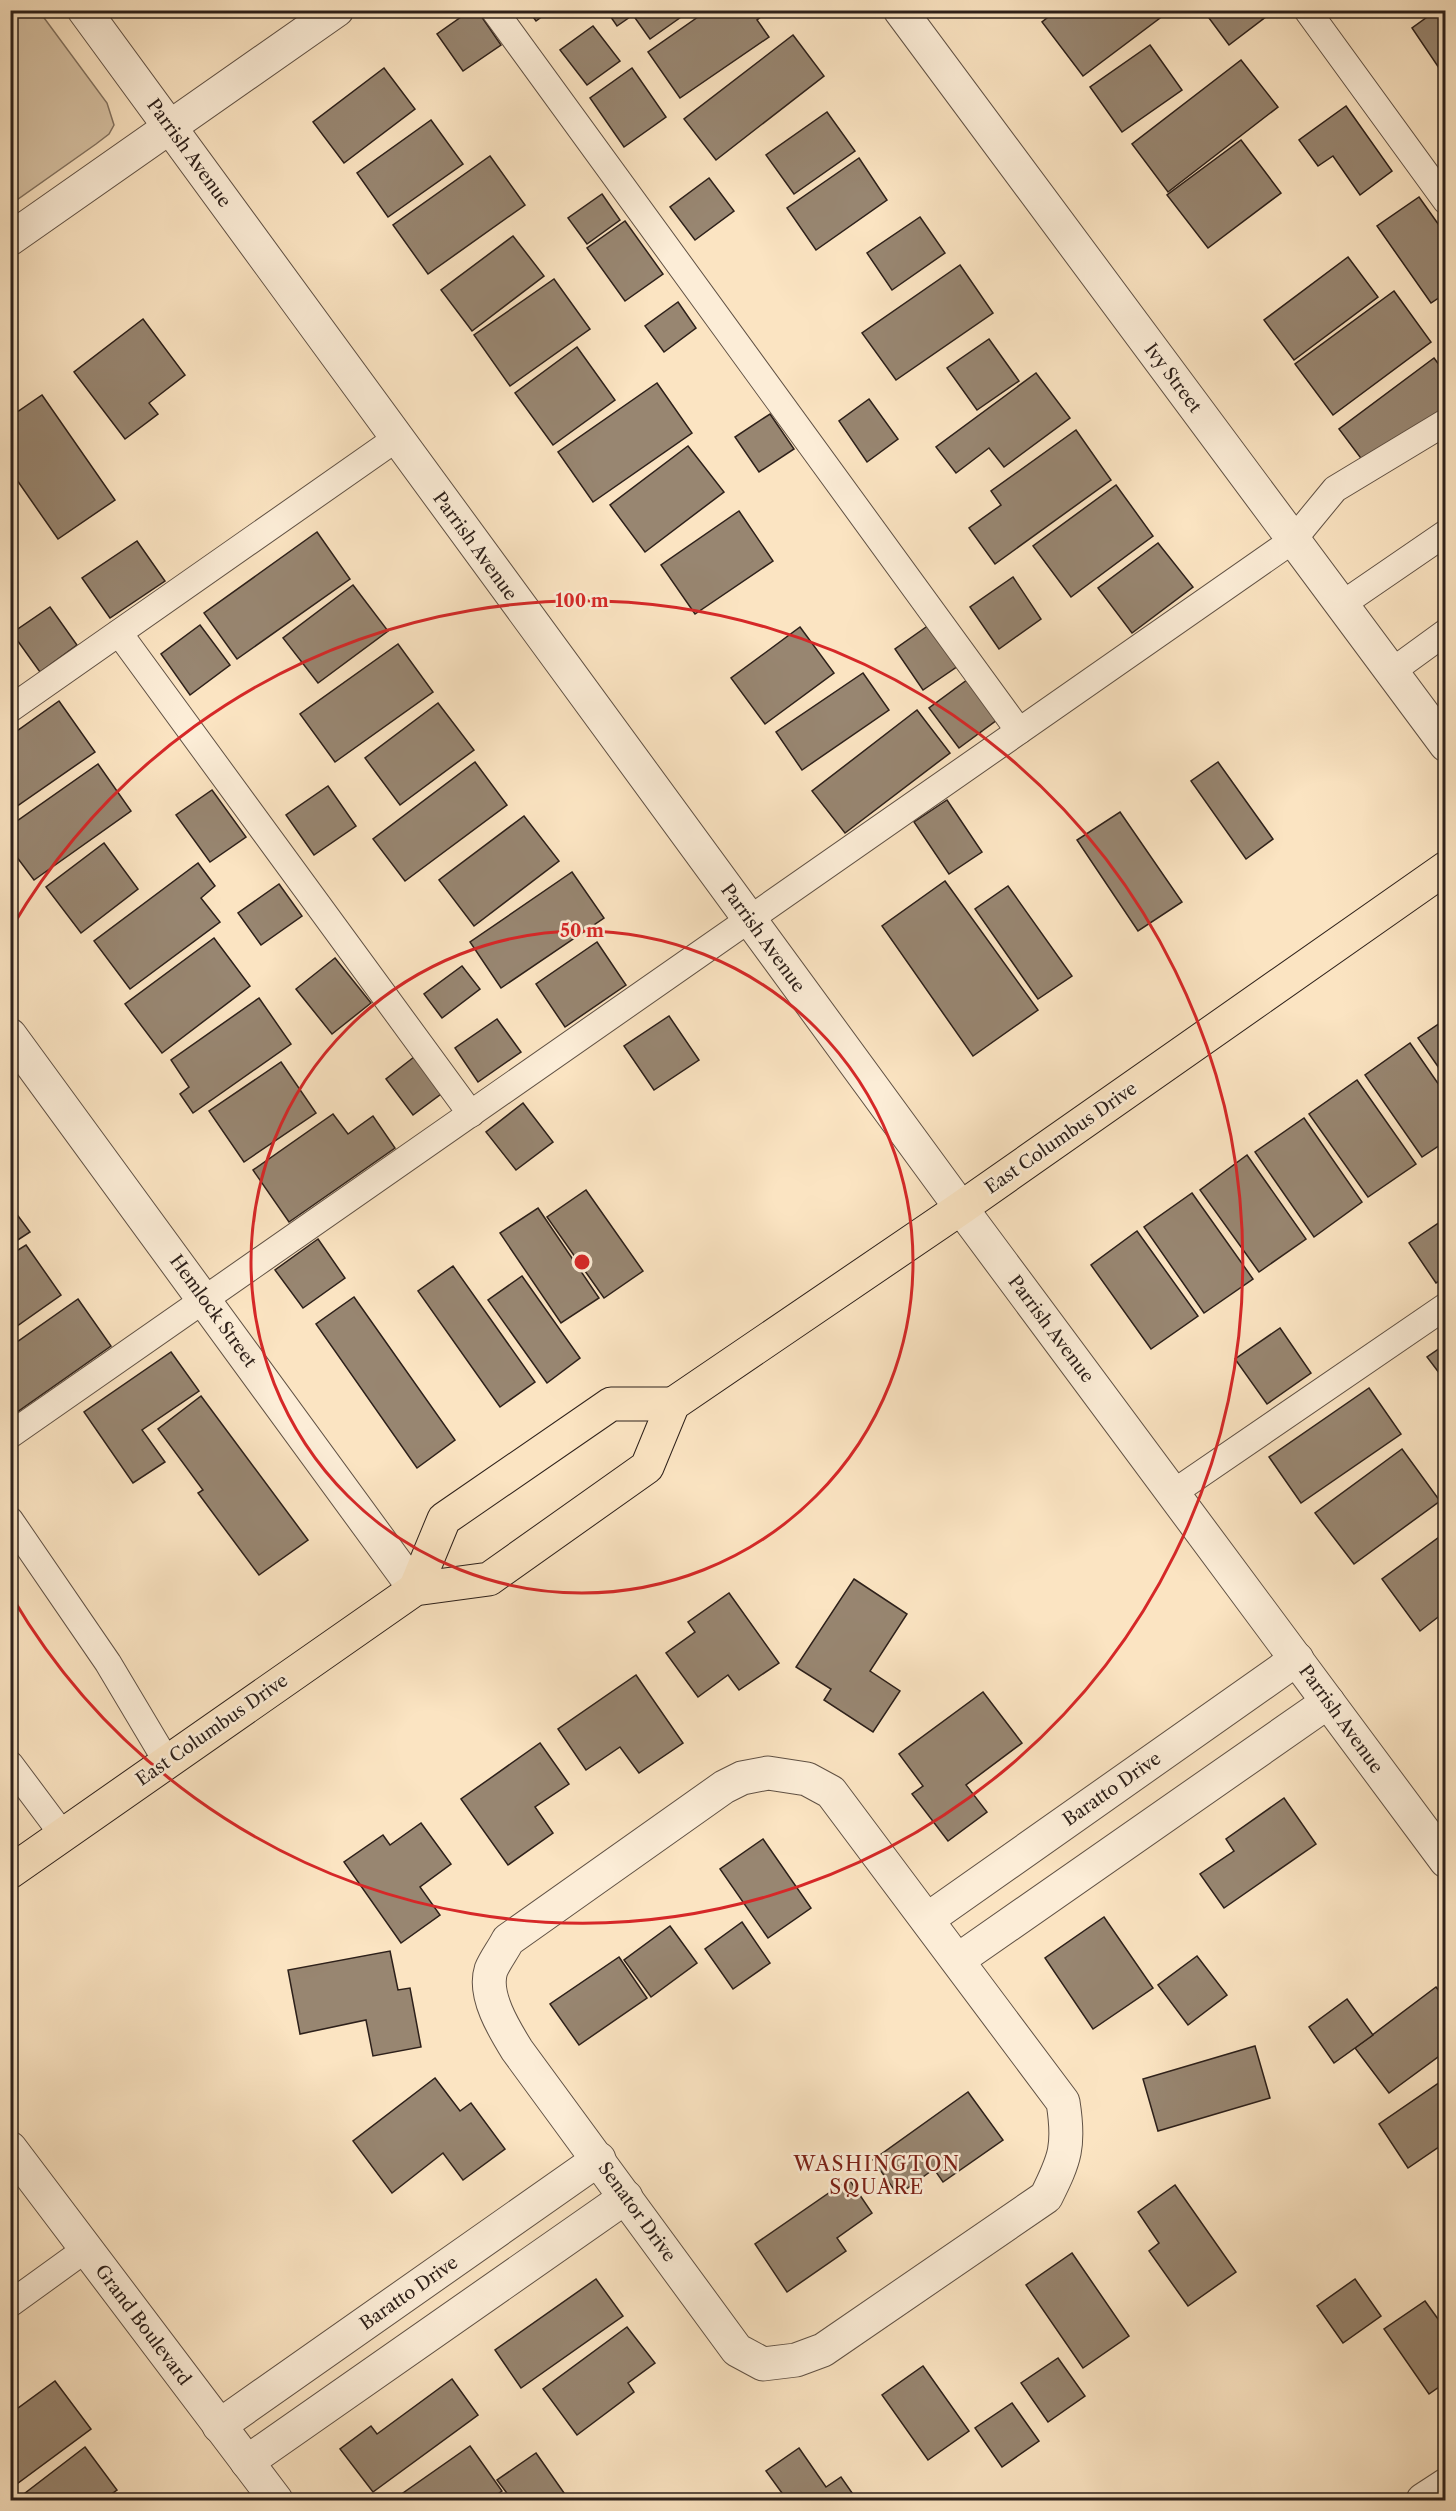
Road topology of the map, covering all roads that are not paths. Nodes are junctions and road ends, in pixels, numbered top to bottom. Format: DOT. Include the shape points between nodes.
graph roads {
  1 [pos="84,10"];
  2 [pos="337,10"];
  3 [pos="494,10"];
  4 [pos="900,10"];
  5 [pos="1307,10"];
  6 [pos="170,127"];
  7 [pos="1446,201"];
  8 [pos="10,239"];
  9 [pos="1446,422"];
  10 [pos="397,438"];
  11 [pos="1446,533"];
  12 [pos="1293,540"];
  13 [pos="1341,605"];
  14 [pos="1446,632"];
  15 [pos="119,633"];
  16 [pos="1391,672"];
  17 [pos="10,709"];
  18 [pos="1019,731"];
  19 [pos="1446,746"];
  20 [pos="1446,868"];
  21 [pos="749,919"];
  22 [pos="10,1035"];
  23 [pos="471,1114"];
  24 [pos="961,1208"];
  25 [pos="204,1299"];
  26 [pos="1446,1306"];
  27 [pos="673,1404"];
  28 [pos="10,1435"];
  29 [pos="1173,1493"];
  30 [pos="10,1520"];
  31 [pos="415,1588"];
  32 [pos="1297,1659"];
  33 [pos="1328,1702"];
  34 [pos="167,1762"];
  35 [pos="10,1764"];
  36 [pos="63,1835"];
  37 [pos="1446,1861"];
  38 [pos="10,1872"];
  39 [pos="928,1919"];
  40 [pos="958,1960"];
  41 [pos="10,2148"];
  42 [pos="599,2159"];
  43 [pos="626,2197"];
  44 [pos="86,2249"];
  45 [pos="10,2304"];
  46 [pos="219,2426"];
  47 [pos="247,2462"];
  48 [pos="1446,2484"];
  49 [pos="276,2500"];
  50 [pos="1423,2500"];
  1 -- 6 [label="street, Parrish Avenue"];
  2 -- 6 [label="street"];
  3 -- 18 [label="lane"];
  4 -- 12 [label="street, Ivy Street"];
  5 -- 7 [label="lane"];
  6 -- 8 [label="street"];
  6 -- 10 [label="street, Parrish Avenue"];
  9 -- 12 [label="lane" via="1335,489"];
  10 -- 15 [label="lane"];
  10 -- 21 [label="street, Parrish Avenue"];
  11 -- 13 [label="lane"];
  12 -- 13 [label="street, Ivy Street"];
  12 -- 18 [label="lane"];
  13 -- 16 [label="street, Ivy Street"];
  14 -- 16 [label="lane"];
  15 -- 17 [label="lane"];
  15 -- 23 [label="lane"];
  16 -- 19 [label="street, Ivy Street"];
  18 -- 21 [label="lane"];
  20 -- 24 [label="main road, East Columbus Drive"];
  21 -- 23 [label="lane"];
  21 -- 24 [label="street, Parrish Avenue"];
  22 -- 25 [label="street, Hemlock Street"];
  23 -- 25 [label="lane"];
  24 -- 27 [label="main road, East Columbus Drive"];
  24 -- 29 [label="street, Parrish Avenue"];
  25 -- 28 [label="lane"];
  25 -- 31 [label="street, Hemlock Street"];
  26 -- 29 [label="lane"];
  27 -- 31 [label="main road, East Columbus Drive" via="647,1467 638,1474 489,1579"];
  27 -- 31 [label="main road" via="611,1404 444,1519"];
  29 -- 32 [label="street, Parrish Avenue"];
  30 -- 34 [label="lane" via="108,1663"];
  31 -- 34 [label="main road, East Columbus Drive"];
  32 -- 33 [label="street, Parrish Avenue"];
  32 -- 39 [label="street, Baratto Drive"];
  33 -- 37 [label="street, Parrish Avenue"];
  33 -- 40 [label="street"];
  34 -- 36 [label="main road, East Columbus Drive"];
  35 -- 36 [label="lane"];
  36 -- 38 [label="main road, East Columbus Drive"];
  39 -- 40 [label="street, Senator Drive"];
  39 -- 42 [label="street, Senator Drive" via="831,1792 807,1779 768,1773 742,1778 724,1787 508,1940 491,1971 491,1991 502,2027"];
  40 -- 43 [label="street, Senator Drive" via="1063,2102 1067,2125 1065,2160 1046,2197 823,2350 796,2360 764,2364 737,2350"];
  41 -- 44 [label="street, Grand Boulevard"];
  42 -- 43 [label="street, Senator Drive"];
  42 -- 46 [label="street, Baratto Drive"];
  43 -- 47 [label="street"];
  44 -- 45 [label="lane"];
  44 -- 46 [label="street, Grand Boulevard"];
  46 -- 47 [label="street, Grand Boulevard"];
  47 -- 49 [label="street, Grand Boulevard"];
  48 -- 50 [label="street"];
}
